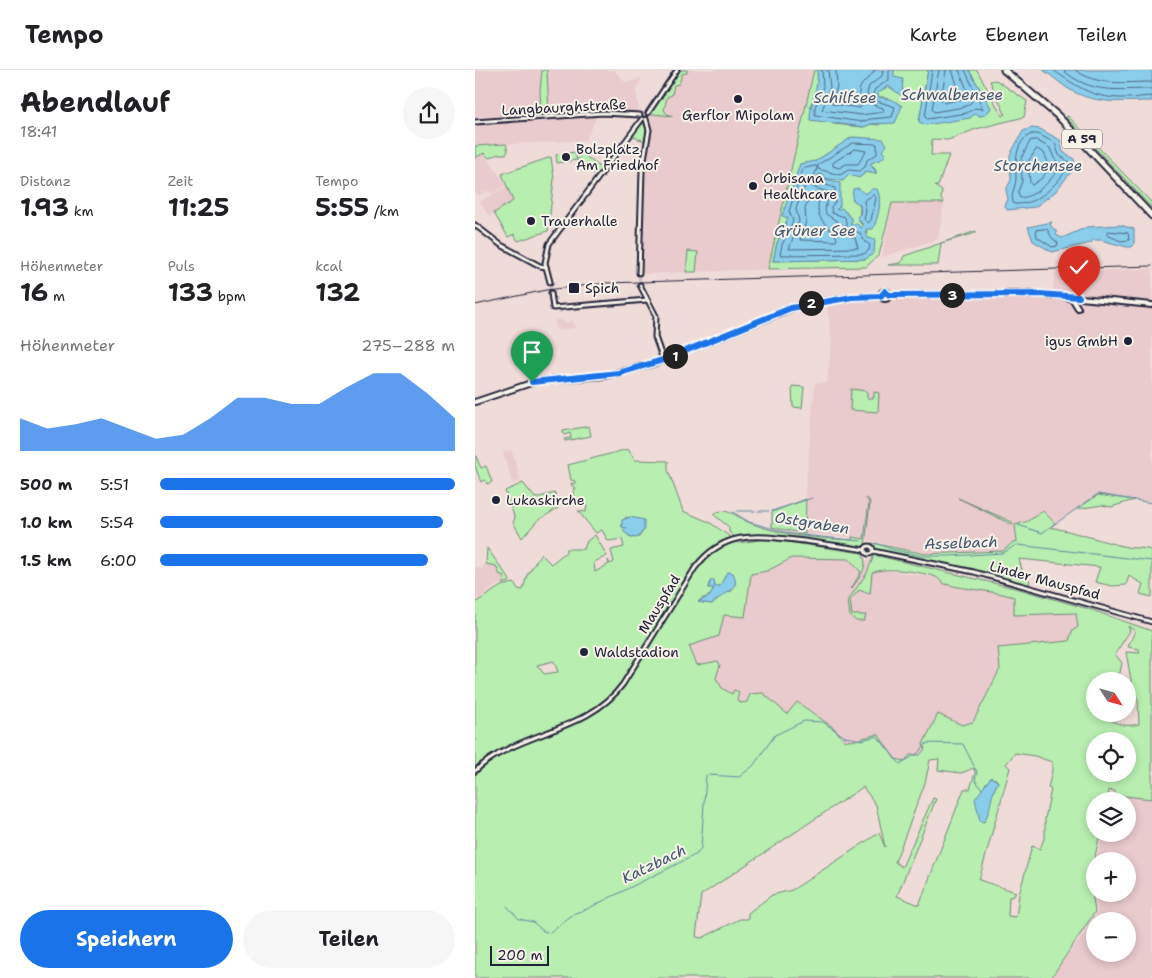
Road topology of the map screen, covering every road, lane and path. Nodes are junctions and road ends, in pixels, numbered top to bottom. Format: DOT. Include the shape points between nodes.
graph roads {
  1 [pos="677,70"];
  2 [pos="1004,70"];
  3 [pos="1009,70"];
  4 [pos="648,112"];
  5 [pos="643,118"];
  6 [pos="475,123"];
  7 [pos="1152,211"];
  8 [pos="1152,216"];
  9 [pos="475,225"];
  10 [pos="546,267"];
  11 [pos="639,274"];
  12 [pos="550,282"];
  13 [pos="640,286"];
  14 [pos="551,293"];
  15 [pos="1065,295"];
  16 [pos="647,300"];
  17 [pos="1152,306"];
  18 [pos="1078,308"];
  19 [pos="659,349"];
  20 [pos="663,360"];
  21 [pos="656,363"];
  22 [pos="475,402"];
  23 [pos="865,550"];
  24 [pos="1152,622"];
  25 [pos="475,771"];
  1 -- 4 [label="street"];
  2 -- 8 [label="highway, A 59" via="1072,130"];
  3 -- 7 [label="highway, A 59" via="1065,118"];
  4 -- 5 [label="street" via="649,116"];
  4 -- 5 [label="street" via="643,112"];
  5 -- 6 [label="street, Langbaurghstraße" via="603,113"];
  5 -- 10 [label="street" via="551,240 546,251"];
  5 -- 11 [label="street" via="649,130 642,172"];
  9 -- 10 [label="street" via="501,245"];
  10 -- 12 [label="street"];
  13 -- 16 [label="street"];
  14 -- 16 [label="street" via="553,308"];
  15 -- 17 [label="main road"];
  15 -- 18 [label="main road"];
  15 -- 20 [label="main road" via="889,295 885,300 881,296 852,297 791,308"];
  16 -- 19 [label="street" via="657,320 655,337"];
  19 -- 20 [label="street"];
  19 -- 21 [label="street" via="660,359"];
  20 -- 21 [label="main road"];
  21 -- 22 [label="main road" via="604,376 537,381"];
  23 -- 24 [label="street, Linder Mauspfad" via="868,555 873,551 974,572"];
  23 -- 25 [label="street, Mauspfad" via="765,536 735,539 713,550 699,563 610,700 584,716 492,758"];
}
